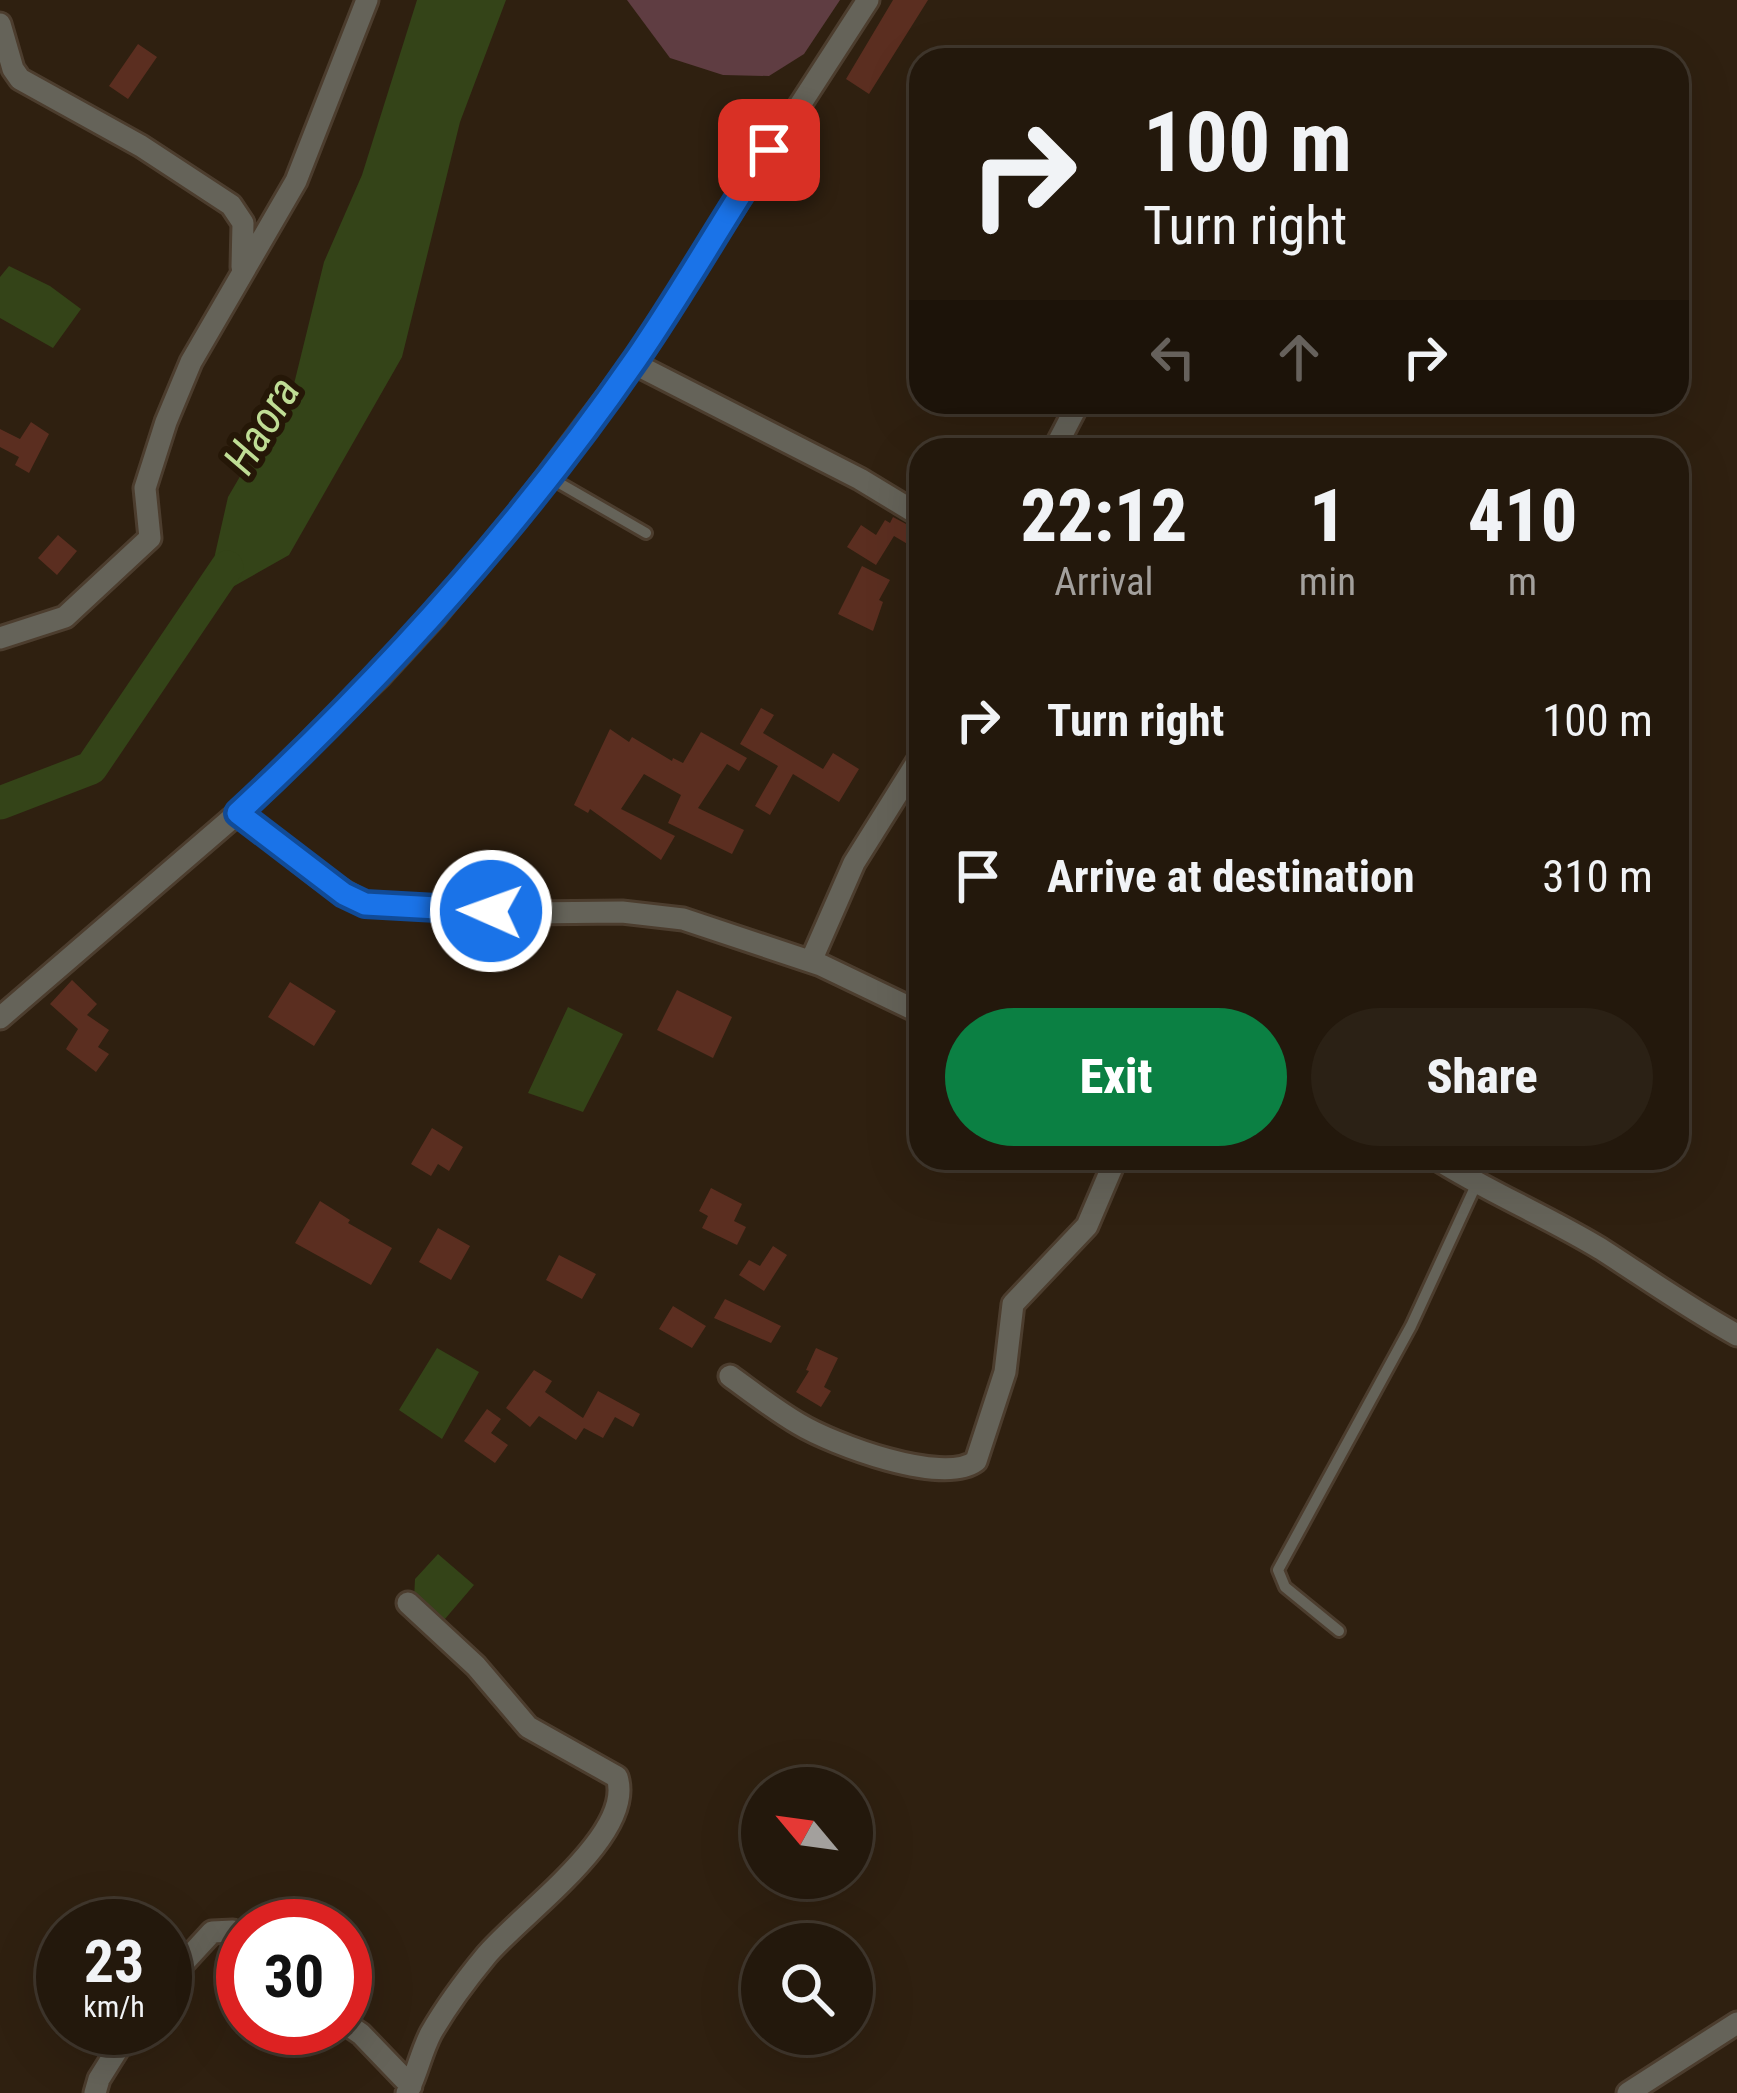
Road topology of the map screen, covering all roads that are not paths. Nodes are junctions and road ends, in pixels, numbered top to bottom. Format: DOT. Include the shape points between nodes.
graph roads {
  1 [pos="367,0"];
  2 [pos="868,0"];
  3 [pos="0,24"];
  4 [pos="242,274"];
  5 [pos="633,363"];
  6 [pos="547,476"];
  7 [pos="909,509"];
  8 [pos="646,533"];
  9 [pos="0,638"];
  10 [pos="909,775"];
  11 [pos="238,813"];
  12 [pos="811,961"];
  13 [pos="909,1007"];
  14 [pos="0,1018"];
  15 [pos="1111,1170"];
  16 [pos="1454,1170"];
  17 [pos="1477,1185"];
  18 [pos="1737,1334"];
  19 [pos="730,1376"];
  20 [pos="408,1603"];
  21 [pos="1339,1631"];
  22 [pos="216,1932"];
  23 [pos="192,1954"];
  24 [pos="1737,2023"];
  25 [pos="372,2047"];
  26 [pos="114,2055"];
  27 [pos="409,2090"];
  28 [pos="94,2093"];
  29 [pos="1628,2093"];
  1 -- 4 [label="street" via="296,181"];
  2 -- 5 [label="street"];
  3 -- 4 [label="street" via="20,79 236,209 244,228"];
  4 -- 9 [label="street" via="166,422 145,488 150,538 64,617"];
  5 -- 6 [label="street"];
  5 -- 7 [label="street"];
  6 -- 8 [label="lane"];
  6 -- 11 [label="street" via="436,615"];
  10 -- 12 [label="street" via="854,863"];
  11 -- 12 [label="street" via="365,904 683,919"];
  11 -- 14 [label="street"];
  12 -- 13 [label="street"];
  15 -- 19 [label="street" via="1087,1226 1013,1304 1006,1372 970,1467 887,1460 808,1429"];
  16 -- 17 [label="street"];
  17 -- 18 [label="street"];
  17 -- 21 [label="lane" via="1411,1326 1278,1570 1286,1587"];
  20 -- 27 [label="street" via="528,1727 617,1777 621,1795 585,1857 484,1958 433,2030"];
  22 -- 23 [label="street"];
  24 -- 29 [label="street"];
  25 -- 27 [label="street"];
  26 -- 28 [label="street"];
}
